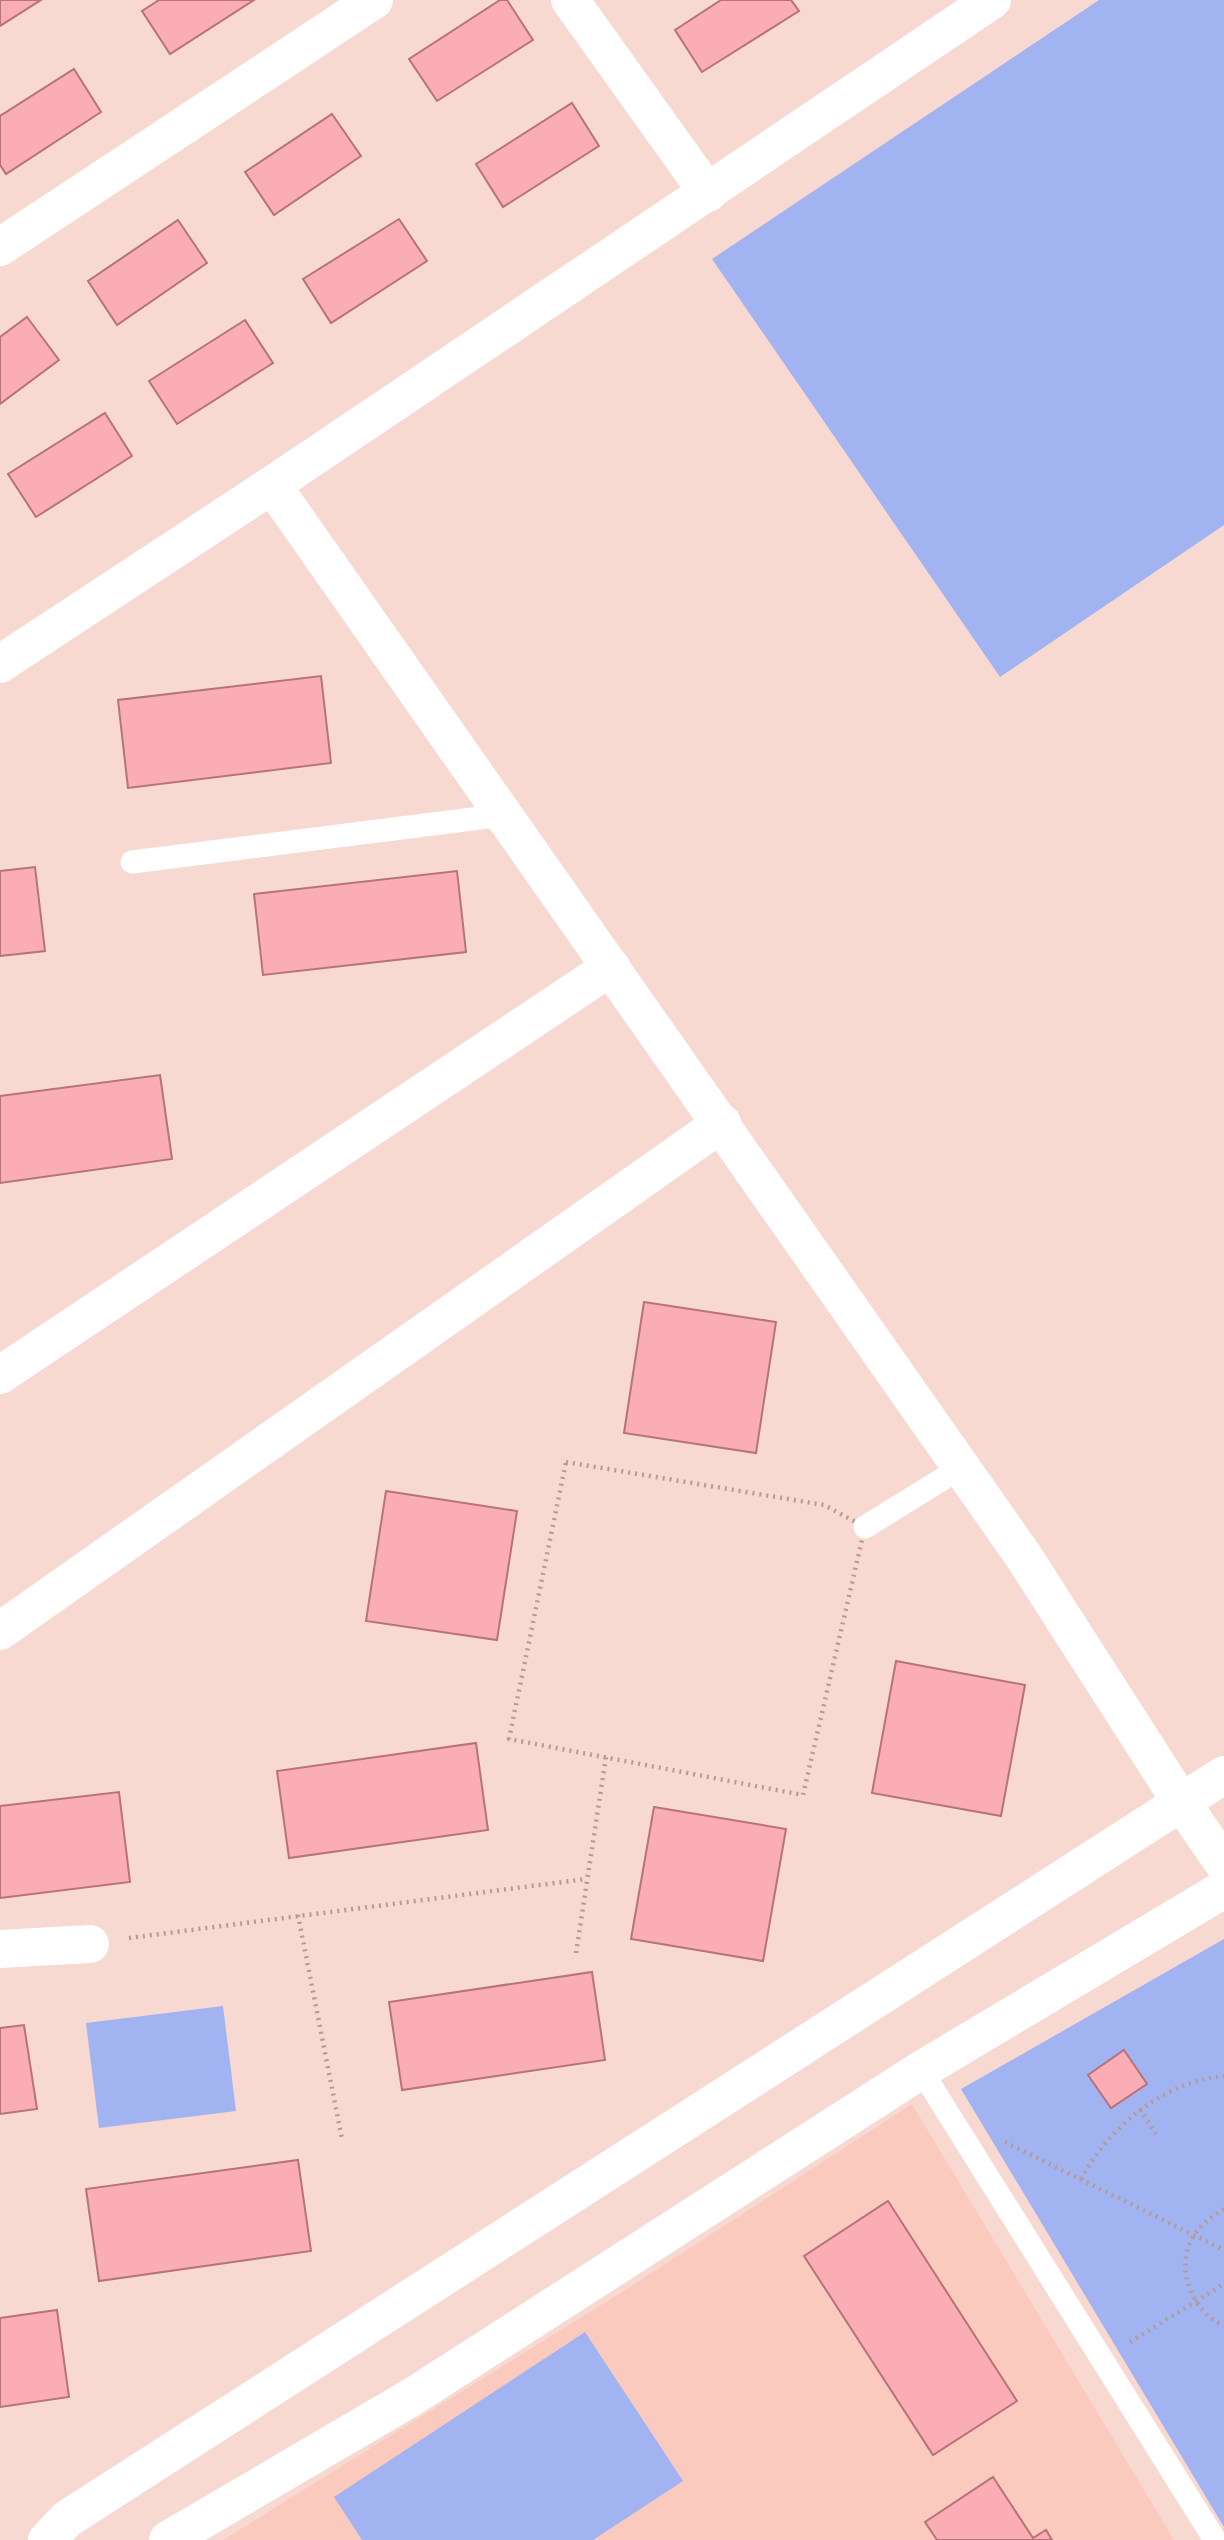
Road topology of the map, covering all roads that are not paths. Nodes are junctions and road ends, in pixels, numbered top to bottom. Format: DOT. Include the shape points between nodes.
graph roads {
  1 [pos="374,0"];
  2 [pos="570,0"];
  3 [pos="992,0"];
  4 [pos="708,193"];
  5 [pos="0,247"];
  6 [pos="272,485"];
  7 [pos="0,664"];
  8 [pos="504,815"];
  9 [pos="132,862"];
  10 [pos="611,967"];
  11 [pos="722,1123"];
  12 [pos="0,1375"];
  13 [pos="962,1467"];
  14 [pos="865,1527"];
  15 [pos="0,1631"];
  16 [pos="1224,1775"];
  17 [pos="1181,1802"];
  18 [pos="1224,1864"];
  19 [pos="1224,1889"];
  20 [pos="90,1944"];
  21 [pos="0,1949"];
  22 [pos="921,2070"];
  23 [pos="47,2540"];
  24 [pos="168,2540"];
  25 [pos="1215,2540"];
  1 -- 5 [label="street"];
  2 -- 4 [label="street"];
  3 -- 4 [label="street"];
  4 -- 6 [label="street"];
  6 -- 7 [label="street"];
  6 -- 8 [label="street"];
  8 -- 9 [label="lane"];
  8 -- 10 [label="street"];
  10 -- 11 [label="street"];
  10 -- 12 [label="street"];
  11 -- 13 [label="street"];
  11 -- 15 [label="street"];
  13 -- 14 [label="lane"];
  13 -- 17 [label="street"];
  16 -- 17 [label="street"];
  17 -- 18 [label="street"];
  17 -- 23 [label="street" via="66,2519"];
  19 -- 22 [label="street"];
  20 -- 21 [label="street"];
  22 -- 24 [label="street" via="412,2397"];
  22 -- 25 [label="lane"];
}
